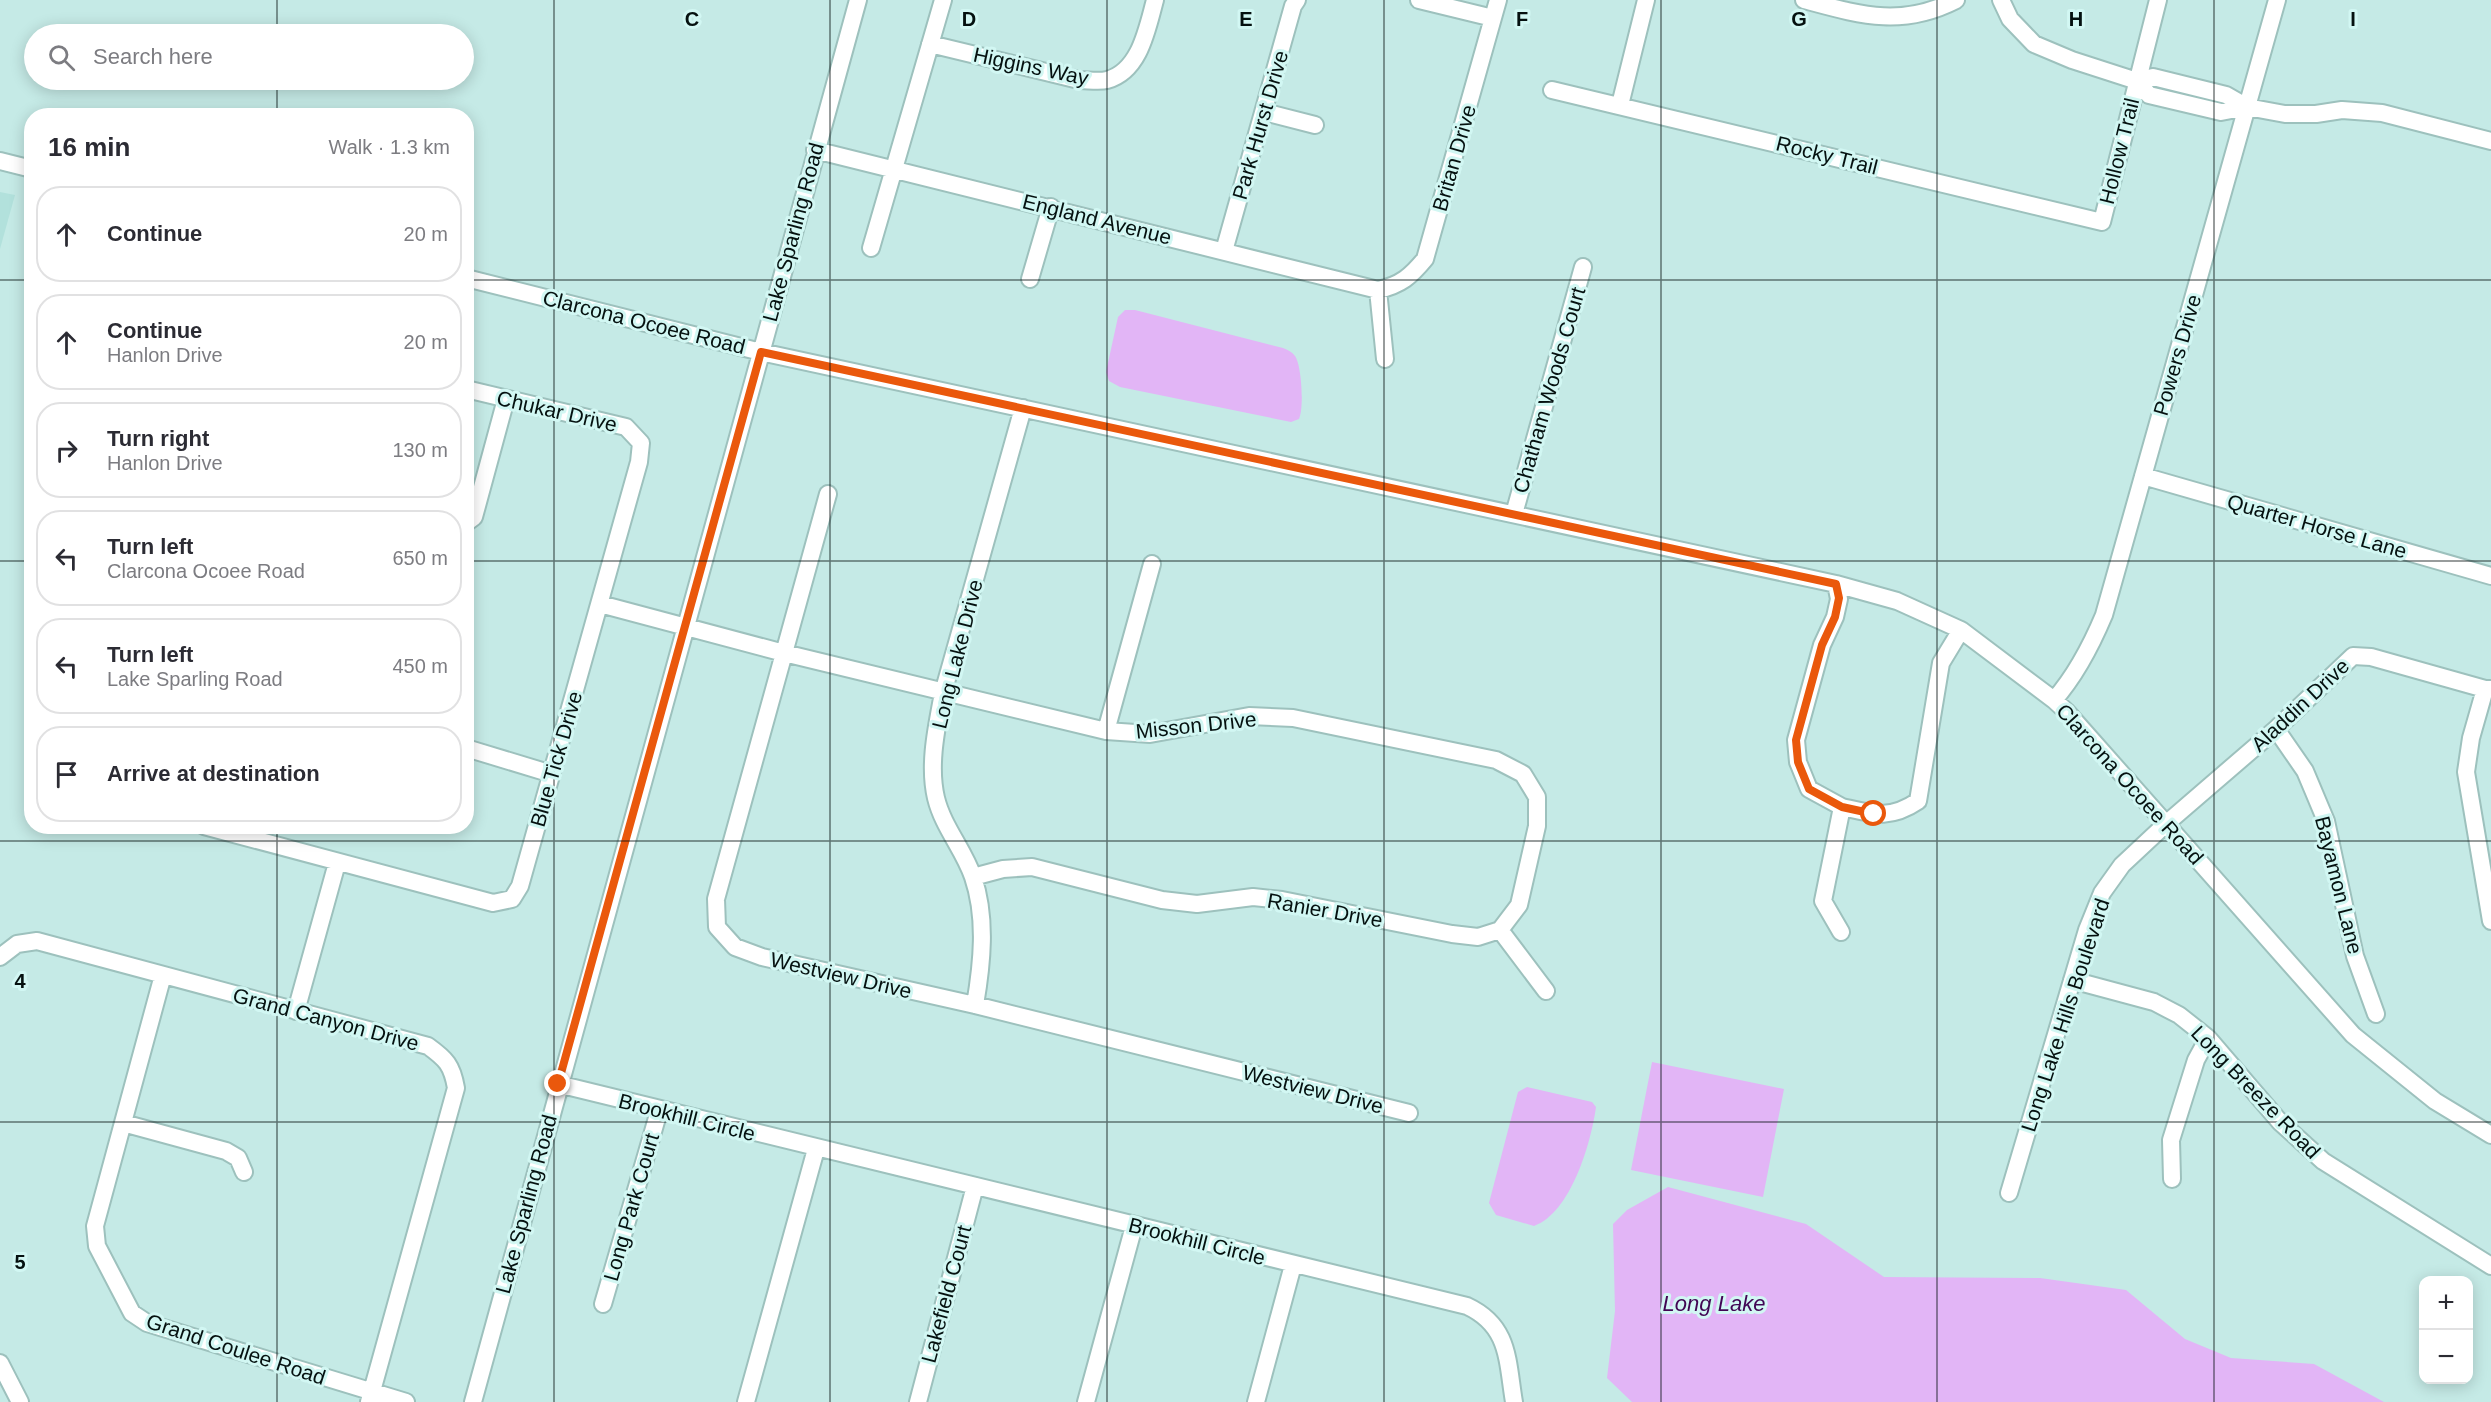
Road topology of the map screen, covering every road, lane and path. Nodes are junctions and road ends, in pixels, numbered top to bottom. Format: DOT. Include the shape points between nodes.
graph roads {
  1 [pos="858,0"];
  2 [pos="942,0"];
  3 [pos="1155,0"];
  4 [pos="1297,0"];
  5 [pos="1419,0"];
  6 [pos="1498,0"];
  7 [pos="1646,0"];
  8 [pos="1804,0"];
  9 [pos="1956,0"];
  10 [pos="2001,0"];
  11 [pos="2157,0"];
  12 [pos="2277,0"];
  13 [pos="1493,18"];
  14 [pos="930,44"];
  15 [pos="2137,81"];
  16 [pos="1552,90"];
  17 [pos="1620,105"];
  18 [pos="2247,107"];
  19 [pos="1264,112"];
  20 [pos="1315,125"];
  21 [pos="2491,141"];
  22 [pos="815,150"];
  23 [pos="0,161"];
  24 [pos="24,167"];
  25 [pos="893,168"];
  26 [pos="1051,207"];
  27 [pos="2102,222"];
  28 [pos="871,248"];
  29 [pos="1224,251"];
  30 [pos="1583,267"];
  31 [pos="1030,279"];
  32 [pos="474,280"];
  33 [pos="1378,290"];
  34 [pos="761,352"];
  35 [pos="1385,359"];
  36 [pos="474,391"];
  37 [pos="506,399"];
  38 [pos="1023,408"];
  39 [pos="641,443"];
  40 [pos="2143,476"];
  41 [pos="828,494"];
  42 [pos="1514,514"];
  43 [pos="474,517"];
  44 [pos="1152,564"];
  45 [pos="2491,576"];
  46 [pos="1836,584"];
  47 [pos="600,604"];
  48 [pos="685,626"];
  49 [pos="1961,630"];
  50 [pos="784,653"];
  51 [pos="2488,689"];
  52 [pos="943,693"];
  53 [pos="2054,700"];
  54 [pos="2276,729"];
  55 [pos="1106,731"];
  56 [pos="474,750"];
  57 [pos="552,774"];
  58 [pos="1842,807"];
  59 [pos="2167,824"];
  60 [pos="2483,824"];
  61 [pos="233,834"];
  62 [pos="337,863"];
  63 [pos="973,877"];
  64 [pos="2491,921"];
  65 [pos="1500,930"];
  66 [pos="1841,933"];
  67 [pos="0,957"];
  68 [pos="162,975"];
  69 [pos="2072,980"];
  70 [pos="1546,992"];
  71 [pos="975,1005"];
  72 [pos="296,1011"];
  73 [pos="2376,1014"];
  74 [pos="2208,1038"];
  75 [pos="558,1084"];
  76 [pos="659,1111"];
  77 [pos="1409,1113"];
  78 [pos="123,1123"];
  79 [pos="2491,1135"];
  80 [pos="816,1149"];
  81 [pos="244,1172"];
  82 [pos="2172,1179"];
  83 [pos="975,1186"];
  84 [pos="2009,1193"];
  85 [pos="1134,1226"];
  86 [pos="1293,1265"];
  87 [pos="2491,1266"];
  88 [pos="603,1304"];
  89 [pos="0,1364"];
  90 [pos="370,1397"];
  91 [pos="20,1402"];
  92 [pos="406,1402"];
  93 [pos="473,1402"];
  94 [pos="746,1402"];
  95 [pos="918,1402"];
  96 [pos="1086,1402"];
  97 [pos="1256,1402"];
  98 [pos="1514,1402"];
  1 -- 22 [label="street, Lake Sparling Road"];
  2 -- 14 [label="street"];
  3 -- 14 [label="street, Higgins Way" via="1146,35 1134,59 1123,74 1105,81 1079,80"];
  4 -- 19 [label="street, Park Hurst Drive"];
  5 -- 13 [label="street"];
  6 -- 13 [label="street, Britan Drive"];
  7 -- 17 [label="street"];
  8 -- 9 [label="street" via="1863,15 1906,17"];
  10 -- 15 [label="street" via="2010,19 2034,44"];
  11 -- 15 [label="street, Hollow Trail"];
  12 -- 18 [label="street, Powers Drive"];
  13 -- 33 [label="street, Britan Drive" via="1425,259 1409,278"];
  14 -- 25 [label="street"];
  15 -- 18 [label="street" via="2149,95 2190,105 2221,112"];
  15 -- 27 [label="street, Hollow Trail"];
  16 -- 17 [label="street, Rocky Trail"];
  17 -- 27 [label="street, Rocky Trail"];
  18 -- 21 [label="street" via="2285,114 2342,110 2382,113"];
  18 -- 40 [label="street, Powers Drive"];
  19 -- 20 [label="street"];
  19 -- 29 [label="street, Park Hurst Drive"];
  22 -- 25 [label="street, England Avenue"];
  22 -- 34 [label="street, Lake Sparling Road"];
  23 -- 24 [label="street"];
  25 -- 26 [label="street, England Avenue"];
  25 -- 28 [label="street"];
  26 -- 29 [label="street, England Avenue"];
  26 -- 31 [label="street"];
  29 -- 33 [label="street, England Avenue"];
  30 -- 42 [label="street, Chatham Woods Court"];
  32 -- 34 [label="street, Clarcona Ocoee Road"];
  33 -- 35 [label="street"];
  34 -- 38 [label="street, Clarcona Ocoee Road"];
  34 -- 48 [label="street, Lake Sparling Road"];
  36 -- 37 [label="street, Chukar Drive"];
  37 -- 39 [label="street, Chukar Drive" via="626,427"];
  37 -- 43 [label="street"];
  38 -- 42 [label="street, Clarcona Ocoee Road"];
  38 -- 52 [label="street, Long Lake Drive"];
  39 -- 47 [label="street, Blue Tick Drive"];
  40 -- 45 [label="street, Quarter Horse Lane"];
  40 -- 53 [label="street, Powers Drive" via="2104,615 2069,684"];
  41 -- 50 [label="street, Westview Drive"];
  42 -- 46 [label="street, Clarcona Ocoee Road"];
  44 -- 55 [label="street"];
  46 -- 49 [label="street, Clarcona Ocoee Road" via="1897,601"];
  46 -- 58 [label="street" via="1839,598 1835,617 1822,645 1796,740 1798,762 1809,789"];
  47 -- 48 [label="street, Misson Drive"];
  47 -- 57 [label="street, Blue Tick Drive"];
  48 -- 50 [label="street, Misson Drive"];
  48 -- 75 [label="street, Lake Sparling Road"];
  49 -- 53 [label="street, Clarcona Ocoee Road"];
  49 -- 58 [label="street" via="1941,663 1918,801 1902,812 1874,814"];
  50 -- 52 [label="street, Misson Drive"];
  50 -- 71 [label="street, Westview Drive" via="716,898 717,927 735,946 762,957"];
  51 -- 54 [label="street, Aladdin Drive" via="2370,657 2353,656"];
  51 -- 60 [label="street" via="2470,738 2466,772"];
  52 -- 55 [label="street, Misson Drive"];
  52 -- 63 [label="street, Long Lake Drive" via="933,769 936,797 947,828"];
  53 -- 59 [label="street, Clarcona Ocoee Road"];
  54 -- 59 [label="street, Aladdin Drive"];
  54 -- 73 [label="street, Bayamon Lane" via="2305,771 2326,821 2355,956"];
  55 -- 65 [label="street, Misson Drive" via="1150,734 1249,716 1293,718 1496,760 1523,774 1537,797 1538,826 1519,905"];
  56 -- 57 [label="street"];
  57 -- 62 [label="street, Blue Tick Drive" via="520,886 512,898 493,903"];
  58 -- 66 [label="street" via="1823,902"];
  59 -- 69 [label="street, Long Lake Hills Boulevard" via="2122,865 2102,893"];
  59 -- 79 [label="street, Clarcona Ocoee Road" via="2353,1035 2434,1101"];
  60 -- 64 [label="street"];
  61 -- 62 [label="street"];
  62 -- 72 [label="street"];
  63 -- 65 [label="street, Ranier Drive" via="1032,867 1162,900 1197,904 1253,897 1452,934 1478,937"];
  63 -- 71 [label="street, Long Lake Drive" via="981,920 982,963"];
  65 -- 70 [label="street"];
  67 -- 68 [label="street, Grand Canyon Drive" via="17,944 37,941"];
  68 -- 72 [label="street, Grand Canyon Drive"];
  68 -- 78 [label="street, Grand Coulee Road"];
  69 -- 74 [label="street, Long Breeze Road" via="2154,1002 2179,1015"];
  69 -- 84 [label="street, Long Lake Hills Boulevard"];
  71 -- 77 [label="street, Westview Drive"];
  72 -- 90 [label="street, Grand Canyon Drive" via="428,1046 452,1069 456,1088"];
  74 -- 82 [label="street" via="2196,1059 2171,1140"];
  74 -- 87 [label="street, Long Breeze Road" via="2280,1122 2323,1161"];
  75 -- 76 [label="street, Brookhill Circle"];
  75 -- 93 [label="street, Lake Sparling Road"];
  76 -- 80 [label="street, Brookhill Circle"];
  76 -- 88 [label="street, Long Park Court"];
  78 -- 81 [label="street" via="226,1151 238,1158"];
  78 -- 90 [label="street, Grand Coulee Road" via="95,1226 97,1246 132,1313 147,1323"];
  80 -- 83 [label="street, Brookhill Circle"];
  80 -- 94 [label="street"];
  83 -- 85 [label="street, Brookhill Circle"];
  83 -- 95 [label="street, Lakefield Court"];
  85 -- 86 [label="street, Brookhill Circle"];
  85 -- 96 [label="street"];
  86 -- 97 [label="street"];
  86 -- 98 [label="street, Brookhill Circle" via="1467,1306 1483,1314 1498,1329"];
  89 -- 91 [label="street"];
  90 -- 92 [label="street, Grand Coulee Road"];
}
